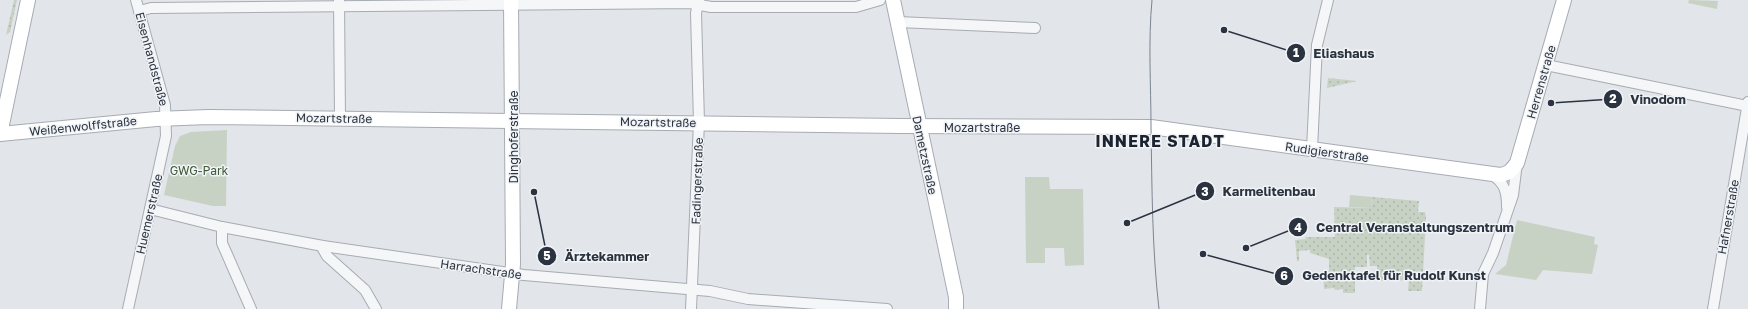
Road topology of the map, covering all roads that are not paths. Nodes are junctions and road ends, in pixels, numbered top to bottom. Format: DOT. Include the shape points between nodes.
graph roads {
  1 [pos="28,0"];
  2 [pos="136,0"];
  3 [pos="880,0"];
  4 [pos="893,0"];
  5 [pos="1328,0"];
  6 [pos="1564,0"];
  7 [pos="699,2"];
  8 [pos="511,3"];
  9 [pos="339,4"];
  10 [pos="139,11"];
  11 [pos="898,22"];
  12 [pos="1035,28"];
  13 [pos="1546,65"];
  14 [pos="1748,105"];
  15 [pos="167,118"];
  16 [pos="340,118"];
  17 [pos="513,120"];
  18 [pos="699,122"];
  19 [pos="919,126"];
  20 [pos="1149,127"];
  21 [pos="0,134"];
  22 [pos="1312,150"];
  23 [pos="1517,163"];
  24 [pos="1506,174"];
  25 [pos="1492,175"];
  26 [pos="150,209"];
  27 [pos="1506,215"];
  28 [pos="222,227"];
  29 [pos="323,246"];
  30 [pos="513,273"];
  31 [pos="693,289"];
  32 [pos="128,309"];
  33 [pos="251,309"];
  34 [pos="376,309"];
  35 [pos="509,309"];
  36 [pos="691,309"];
  37 [pos="887,309"];
  38 [pos="956,309"];
  39 [pos="1480,309"];
  40 [pos="1713,309"];
  1 -- 21 [label="street"];
  2 -- 10 [label="street, Eisenhandstraße"];
  3 -- 7 [label="street" via="856,7 711,7"];
  4 -- 11 [label="street, Dametzstraße"];
  5 -- 22 [label="street" via="1317,45"];
  6 -- 13 [label="street, Herrenstraße"];
  7 -- 8 [label="street"];
  7 -- 18 [label="street, Fadingerstraße" via="696,13"];
  8 -- 9 [label="street"];
  8 -- 17 [label="street, Dinghoferstraße"];
  9 -- 10 [label="street" via="151,8"];
  9 -- 16 [label="street"];
  10 -- 15 [label="street, Eisenhandstraße"];
  11 -- 12 [label="street"];
  11 -- 19 [label="street, Dametzstraße"];
  13 -- 14 [label="street"];
  13 -- 23 [label="street, Herrenstraße"];
  14 -- 40 [label="street, Hafnerstraße"];
  15 -- 16 [label="street, Mozartstraße"];
  15 -- 21 [label="street, Weißenwolffstraße"];
  15 -- 26 [label="street, Huemerstraße" via="166,136"];
  16 -- 17 [label="street, Mozartstraße"];
  17 -- 18 [label="street, Mozartstraße"];
  17 -- 30 [label="street, Dinghoferstraße"];
  18 -- 19 [label="street, Mozartstraße"];
  18 -- 31 [label="street, Fadingerstraße"];
  19 -- 20 [label="street, Mozartstraße"];
  19 -- 38 [label="street, Dametzstraße" via="956,297"];
  20 -- 22 [label="street, Rudigierstraße"];
  22 -- 25 [label="street, Rudigierstraße"];
  23 -- 24 [label="street, Herrenstraße"];
  23 -- 27 [label="street, Herrenstraße" via="1515,188"];
  24 -- 25 [label="street, Rudigierstraße"];
  25 -- 27 [label="street, Herrenstraße" via="1506,188"];
  26 -- 28 [label="street, Harrachstraße"];
  26 -- 32 [label="street, Huemerstraße"];
  27 -- 39 [label="street, Herrenstraße" via="1493,254 1483,274"];
  28 -- 29 [label="street, Harrachstraße"];
  28 -- 33 [label="street" via="222,243"];
  29 -- 30 [label="street, Harrachstraße"];
  29 -- 34 [label="street" via="327,256 365,290"];
  30 -- 31 [label="street, Harrachstraße"];
  30 -- 35 [label="street, Dinghoferstraße"];
  31 -- 36 [label="street, Fadingerstraße"];
  31 -- 37 [label="street, Harrachstraße" via="748,299"];
}
